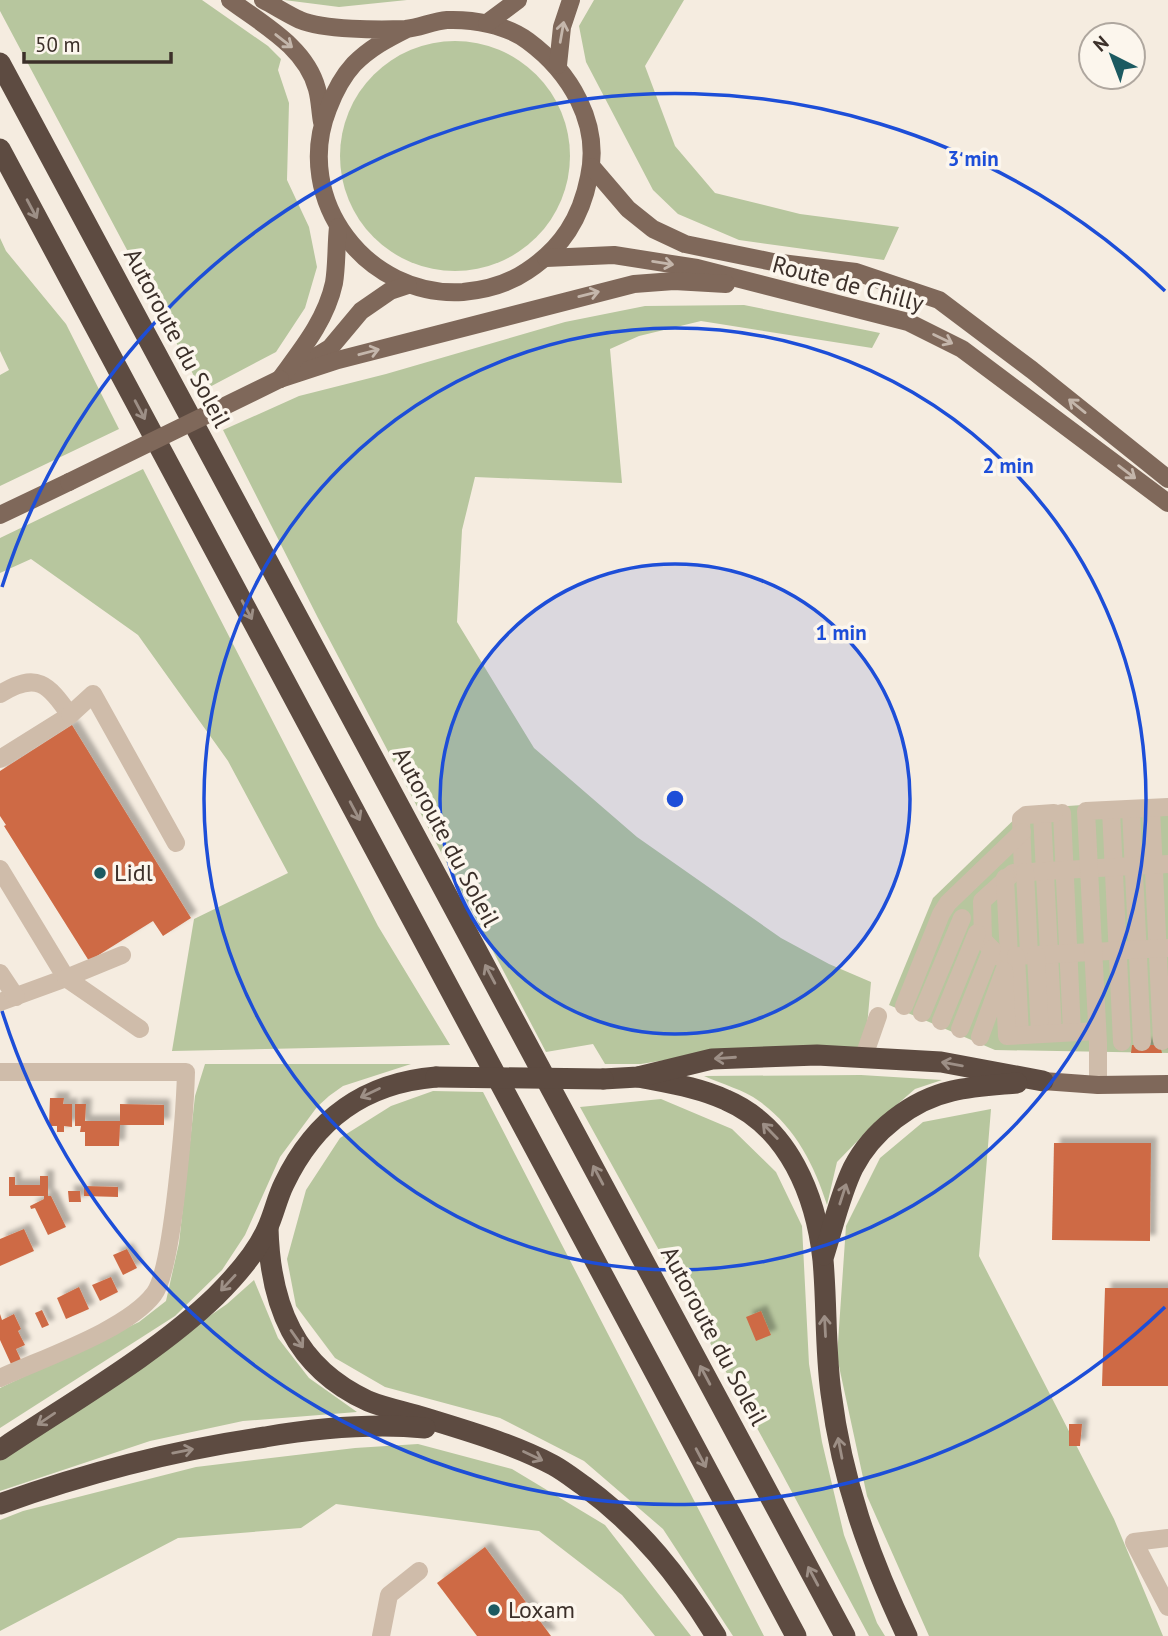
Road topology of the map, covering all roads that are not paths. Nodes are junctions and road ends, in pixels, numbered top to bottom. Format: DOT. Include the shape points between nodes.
graph roads {
  1 [pos="230,0"];
  2 [pos="263,0"];
  3 [pos="518,0"];
  4 [pos="570,0"];
  5 [pos="487,23"];
  6 [pos="407,29"];
  7 [pos="0,63"];
  8 [pos="558,65"];
  9 [pos="322,123"];
  10 [pos="0,149"];
  11 [pos="592,167"];
  12 [pos="338,227"];
  13 [pos="546,258"];
  14 [pos="408,285"];
  15 [pos="761,285"];
  16 [pos="280,379"];
  17 [pos="1168,479"];
  18 [pos="1168,503"];
  19 [pos="0,515"];
  20 [pos="0,694"];
  21 [pos="70,715"];
  22 [pos="0,759"];
  23 [pos="1159,807"];
  24 [pos="1131,809"];
  25 [pos="1111,810"];
  26 [pos="1086,811"];
  27 [pos="1062,813"];
  28 [pos="1042,814"];
  29 [pos="1022,832"];
  30 [pos="176,843"];
  31 [pos="1161,864"];
  32 [pos="1134,866"];
  33 [pos="1114,867"];
  34 [pos="1088,868"];
  35 [pos="0,869"];
  36 [pos="1065,870"];
  37 [pos="1045,871"];
  38 [pos="1024,872"];
  39 [pos="1005,878"];
  40 [pos="982,901"];
  41 [pos="944,910"];
  42 [pos="963,918"];
  43 [pos="1163,948"];
  44 [pos="1138,950"];
  45 [pos="1118,951"];
  46 [pos="1093,952"];
  47 [pos="1010,953"];
  48 [pos="1068,953"];
  49 [pos="122,955"];
  50 [pos="0,973"];
  51 [pos="66,978"];
  52 [pos="8,1000"];
  53 [pos="904,1006"];
  54 [pos="922,1013"];
  55 [pos="878,1016"];
  56 [pos="941,1021"];
  57 [pos="140,1029"];
  58 [pos="960,1029"];
  59 [pos="1072,1032"];
  60 [pos="1046,1034"];
  61 [pos="980,1037"];
  62 [pos="1097,1037"];
  63 [pos="1165,1040"];
  64 [pos="1122,1042"];
  65 [pos="1142,1042"];
  66 [pos="864,1056"];
  67 [pos="0,1072"];
  68 [pos="638,1077"];
  69 [pos="1043,1081"];
  70 [pos="1168,1084"];
  71 [pos="1098,1085"];
  72 [pos="268,1228"];
  73 [pos="823,1260"];
  74 [pos="0,1378"];
  75 [pos="469,1433"];
  76 [pos="0,1450"];
  77 [pos="0,1504"];
  78 [pos="1168,1538"];
  79 [pos="419,1571"];
  80 [pos="1168,1607"];
  81 [pos="382,1636"];
  82 [pos="716,1636"];
  83 [pos="796,1636"];
  84 [pos="845,1636"];
  85 [pos="907,1636"];
  1 -- 9 [label="main road, one-way" via="292,46 317,87"];
  2 -- 6 [label="main road" via="302,21 328,27"];
  3 -- 5 [label="main road"];
  8 -- 4 [label="main road, one-way"];
  5 -- 6 [label="main road" via="446,20"];
  5 -- 8 [label="main road" via="526,39"];
  6 -- 9 [label="main road" via="377,44 353,65 334,92"];
  84 -- 7 [label="highway, Autoroute du Soleil, one-way"];
  8 -- 11 [label="main road" via="578,96 590,131"];
  9 -- 12 [label="main road" via="318,159 323,194"];
  10 -- 83 [label="highway, one-way"];
  11 -- 13 [label="main road" via="584,201 569,232"];
  17 -- 11 [label="main road, Route de Chilly, one-way" via="939,300 856,272 685,244 653,229 628,209"];
  12 -- 14 [label="main road" via="368,262"];
  12 -- 16 [label="main road" via="334,281 326,307"];
  13 -- 14 [label="main road" via="516,279 481,291 444,293"];
  13 -- 15 [label="main road, Route de Chilly, one-way" via="614,255 697,268"];
  14 -- 16 [label="main road" via="361,311 330,348"];
  16 -- 15 [label="main road, one-way" via="634,284"];
  15 -- 18 [label="main road, Route de Chilly, one-way" via="908,322 962,349"];
  16 -- 19 [label="main road, bridge"];
  20 -- 21 [label="street" via="17,684 42,684"];
  21 -- 22 [label="street"];
  21 -- 30 [label="street" via="93,694"];
  23 -- 24 [label="street"];
  23 -- 31 [label="street"];
  24 -- 25 [label="street"];
  24 -- 32 [label="street"];
  25 -- 26 [label="street"];
  25 -- 33 [label="street"];
  26 -- 27 [label="street"];
  26 -- 34 [label="street"];
  27 -- 28 [label="street"];
  27 -- 36 [label="street"];
  28 -- 29 [label="street" via="1026,814 1021,819"];
  28 -- 37 [label="street"];
  29 -- 38 [label="street"];
  29 -- 41 [label="street"];
  31 -- 32 [label="street"];
  31 -- 43 [label="street"];
  32 -- 33 [label="street"];
  32 -- 44 [label="street"];
  33 -- 34 [label="street"];
  33 -- 45 [label="street"];
  34 -- 36 [label="street"];
  34 -- 46 [label="street"];
  35 -- 51 [label="street"];
  36 -- 37 [label="street"];
  36 -- 48 [label="street"];
  37 -- 38 [label="street"];
  37 -- 47 [label="street"];
  38 -- 39 [label="street"];
  38 -- 47 [label="street"];
  39 -- 40 [label="street"];
  39 -- 47 [label="street"];
  40 -- 42 [label="street"];
  40 -- 47 [label="street"];
  41 -- 42 [label="street"];
  41 -- 53 [label="street"];
  42 -- 47 [label="street"];
  42 -- 54 [label="street"];
  43 -- 44 [label="street"];
  43 -- 63 [label="street"];
  44 -- 45 [label="street"];
  44 -- 65 [label="street"];
  45 -- 46 [label="street"];
  45 -- 64 [label="street"];
  46 -- 48 [label="street"];
  46 -- 62 [label="street"];
  47 -- 48 [label="street"];
  47 -- 56 [label="street"];
  47 -- 58 [label="street"];
  47 -- 60 [label="street"];
  47 -- 60 [label="street" via="1007,1036"];
  47 -- 61 [label="street"];
  48 -- 59 [label="street"];
  49 -- 51 [label="street"];
  50 -- 52 [label="street"];
  51 -- 52 [label="street"];
  51 -- 57 [label="street"];
  55 -- 66 [label="street"];
  59 -- 60 [label="street"];
  59 -- 62 [label="street"];
  62 -- 64 [label="street"];
  62 -- 71 [label="street"];
  63 -- 65 [label="street"];
  64 -- 65 [label="street"];
  66 -- 68 [label="highway, one-way" via="730,1057"];
  69 -- 66 [label="highway, one-way" via="941,1062"];
  67 -- 74 [label="street" via="186,1072 167,1261 156,1293 123,1323"];
  68 -- 72 [label="highway, one-way, bridge" via="436,1077 373,1091 332,1117 309,1143 283,1185"];
  73 -- 68 [label="highway, one-way" via="804,1182 771,1130 751,1113 717,1096"];
  69 -- 71 [label="main road"];
  73 -- 69 [label="highway, one-way" via="853,1168 879,1133 926,1100 954,1090"];
  70 -- 71 [label="main road"];
  72 -- 75 [label="highway, one-way" via="279,1306 295,1337 321,1367 367,1400"];
  72 -- 76 [label="highway, one-way" via="237,1273 195,1315"];
  85 -- 73 [label="highway, one-way" via="872,1558 844,1468 831,1391"];
  77 -- 75 [label="highway, one-way" via="116,1467 295,1432 390,1425"];
  75 -- 82 [label="highway, one-way" via="556,1466 632,1524 693,1599"];
  78 -- 80 [label="street" via="1134,1542"];
  79 -- 81 [label="street" via="389,1595"];
}
